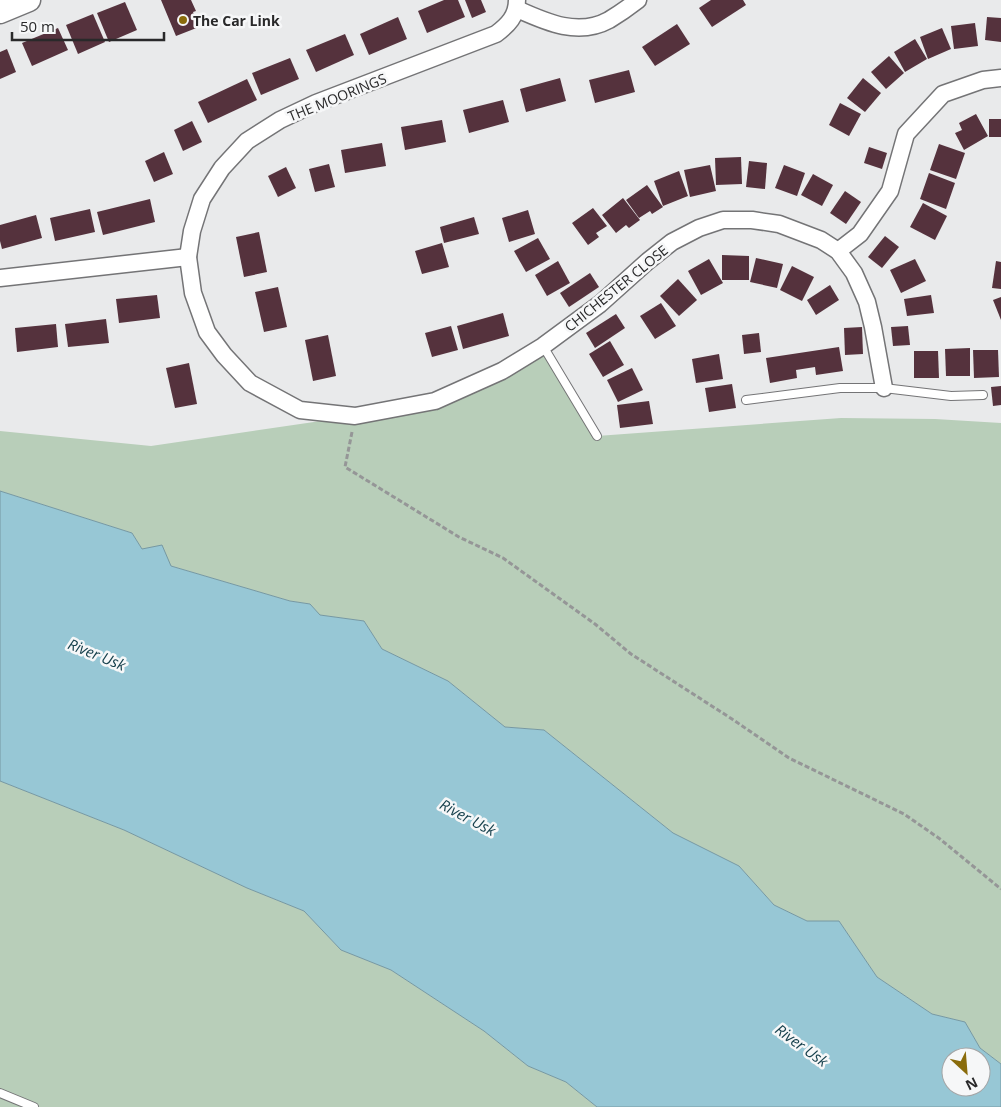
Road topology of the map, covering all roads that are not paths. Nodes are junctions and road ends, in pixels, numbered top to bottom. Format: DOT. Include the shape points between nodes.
graph roads {
  1 [pos="29,0"];
  2 [pos="638,0"];
  3 [pos="517,4"];
  4 [pos="0,12"];
  5 [pos="1001,78"];
  6 [pos="838,250"];
  7 [pos="188,257"];
  8 [pos="0,278"];
  9 [pos="543,346"];
  10 [pos="884,388"];
  11 [pos="983,395"];
  12 [pos="746,400"];
  13 [pos="434,401"];
  14 [pos="597,436"];
  15 [pos="0,1093"];
  16 [pos="34,1107"];
  1 -- 4 [label="main road"];
  2 -- 3 [label="street, THE MOORINGS" via="593,27 552,24"];
  3 -- 7 [label="street, THE MOORINGS" via="509,24 496,34 316,103 247,141 222,168 202,199"];
  5 -- 6 [label="street" via="983,80 943,94 906,134 890,191 860,234"];
  6 -- 9 [label="street, CHICHESTER CLOSE" via="779,224 723,220 672,242 600,304"];
  6 -- 10 [label="street, CHICHESTER CLOSE" via="854,273 867,302"];
  7 -- 8 [label="street"];
  7 -- 13 [label="street, THE MOORINGS" via="192,293 207,332 250,383 300,410 355,416"];
  9 -- 13 [label="street, CHICHESTER CLOSE" via="502,371"];
  9 -- 14 [label="lane"];
  10 -- 11 [label="lane" via="951,396"];
  10 -- 12 [label="lane" via="840,388"];
  15 -- 16 [label="lane"];
}
